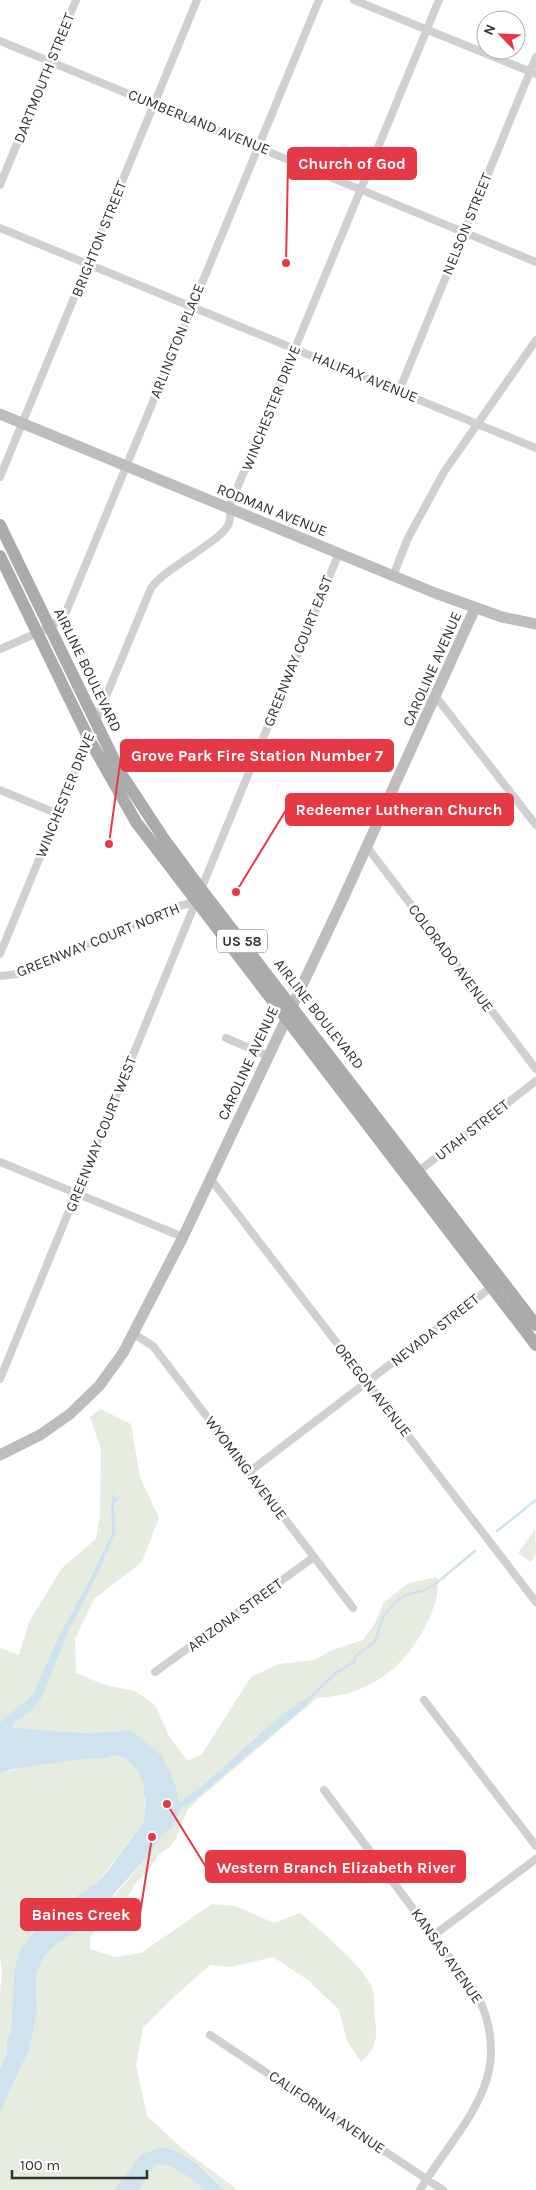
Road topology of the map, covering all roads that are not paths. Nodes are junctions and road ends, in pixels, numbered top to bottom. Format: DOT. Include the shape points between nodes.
graph roads {
  1 [pos="76,0"];
  2 [pos="197,0"];
  3 [pos="319,0"];
  4 [pos="354,0"];
  5 [pos="438,0"];
  6 [pos="426,29"];
  7 [pos="0,41"];
  8 [pos="536,57"];
  9 [pos="51,62"];
  10 [pos="533,73"];
  11 [pos="154,104"];
  12 [pos="258,146"];
  13 [pos="0,185"];
  14 [pos="361,189"];
  15 [pos="0,228"];
  16 [pos="464,232"];
  17 [pos="536,262"];
  18 [pos="89,264"];
  19 [pos="192,306"];
  20 [pos="536,340"];
  21 [pos="295,349"];
  22 [pos="398,391"];
  23 [pos="0,414"];
  24 [pos="22,423"];
  25 [pos="478,423"];
  26 [pos="536,448"];
  27 [pos="126,466"];
  28 [pos="0,477"];
  29 [pos="230,508"];
  30 [pos="0,525"];
  31 [pos="338,553"];
  32 [pos="0,556"];
  33 [pos="393,576"];
  34 [pos="475,608"];
  35 [pos="536,624"];
  36 [pos="44,631"];
  37 [pos="0,649"];
  38 [pos="436,697"];
  39 [pos="95,722"];
  40 [pos="89,739"];
  41 [pos="0,790"];
  42 [pos="58,814"];
  43 [pos="536,825"];
  44 [pos="367,847"];
  45 [pos="201,889"];
  46 [pos="196,902"];
  47 [pos="0,954"];
  48 [pos="0,976"];
  49 [pos="292,1006"];
  50 [pos="286,1019"];
  51 [pos="226,1038"];
  52 [pos="268,1056"];
  53 [pos="536,1069"];
  54 [pos="536,1081"];
  55 [pos="0,1162"];
  56 [pos="414,1175"];
  57 [pos="210,1178"];
  58 [pos="76,1194"];
  59 [pos="183,1237"];
  60 [pos="496,1283"];
  61 [pos="536,1325"];
  62 [pos="134,1334"];
  63 [pos="536,1345"];
  64 [pos="0,1379"];
  65 [pos="367,1382"];
  66 [pos="0,1455"];
  67 [pos="249,1472"];
  68 [pos="314,1557"];
  69 [pos="536,1602"];
  70 [pos="353,1608"];
  71 [pos="155,1672"];
  72 [pos="424,1700"];
  73 [pos="324,1790"];
  74 [pos="536,1846"];
  75 [pos="536,1859"];
  76 [pos="434,1935"];
  77 [pos="210,2035"];
  78 [pos="427,2179"];
  79 [pos="420,2190"];
  80 [pos="443,2190"];
  1 -- 9 [label="street, DARTMOUTH STREET"];
  2 -- 11 [label="street, BRIGHTON STREET"];
  3 -- 12 [label="street, ARLINGTON PLACE"];
  4 -- 6 [label="street"];
  5 -- 6 [label="street, WINCHESTER DRIVE"];
  6 -- 10 [label="street"];
  6 -- 14 [label="street, WINCHESTER DRIVE"];
  7 -- 9 [label="street, CUMBERLAND AVENUE"];
  8 -- 10 [label="street, NELSON STREET"];
  9 -- 11 [label="street, CUMBERLAND AVENUE"];
  9 -- 13 [label="street, DARTMOUTH STREET"];
  10 -- 16 [label="street, NELSON STREET"];
  11 -- 12 [label="street, CUMBERLAND AVENUE"];
  11 -- 18 [label="street, BRIGHTON STREET"];
  12 -- 14 [label="street, CUMBERLAND AVENUE"];
  12 -- 19 [label="street, ARLINGTON PLACE"];
  14 -- 16 [label="street, CUMBERLAND AVENUE"];
  14 -- 21 [label="street, WINCHESTER DRIVE"];
  15 -- 18 [label="street, HALIFAX AVENUE"];
  16 -- 17 [label="street, CUMBERLAND AVENUE"];
  16 -- 22 [label="street, NELSON STREET"];
  18 -- 19 [label="street, HALIFAX AVENUE"];
  18 -- 24 [label="street, BRIGHTON STREET"];
  19 -- 21 [label="street, HALIFAX AVENUE"];
  19 -- 27 [label="street, ARLINGTON PLACE"];
  20 -- 25 [label="street"];
  21 -- 22 [label="street, HALIFAX AVENUE"];
  21 -- 29 [label="street, WINCHESTER DRIVE"];
  22 -- 25 [label="street, HALIFAX AVENUE"];
  23 -- 24 [label="street, RODMAN AVENUE"];
  24 -- 27 [label="street, RODMAN AVENUE"];
  24 -- 28 [label="street, BRIGHTON STREET"];
  25 -- 26 [label="street, HALIFAX AVENUE"];
  25 -- 33 [label="street" via="425,504"];
  27 -- 29 [label="street, RODMAN AVENUE"];
  27 -- 36 [label="street, ARLINGTON PLACE" via="66,612"];
  29 -- 31 [label="street, RODMAN AVENUE"];
  29 -- 39 [label="street, WINCHESTER DRIVE" via="230,523 222,534 164,573 151,588"];
  30 -- 36 [label="main road, AIRLINE BOULEVARD / US 58"];
  31 -- 33 [label="street, RODMAN AVENUE"];
  31 -- 45 [label="street, GREENWAY COURT EAST"];
  32 -- 36 [label="main road, AIRLINE BOULEVARD / US 58"];
  33 -- 34 [label="street, RODMAN AVENUE"];
  34 -- 35 [label="street, RODMAN AVENUE"];
  34 -- 38 [label="street, CAROLINE AVENUE"];
  36 -- 37 [label="street, ARLINGTON PLACE"];
  36 -- 39 [label="main road, AIRLINE BOULEVARD / US 58"];
  36 -- 40 [label="main road, AIRLINE BOULEVARD / US 58"];
  38 -- 43 [label="street"];
  38 -- 44 [label="street, CAROLINE AVENUE"];
  39 -- 40 [label="street, WINCHESTER DRIVE"];
  39 -- 45 [label="main road, AIRLINE BOULEVARD / US 58" via="141,806"];
  40 -- 42 [label="street, WINCHESTER DRIVE"];
  40 -- 46 [label="main road, AIRLINE BOULEVARD / US 58" via="136,822"];
  41 -- 42 [label="street"];
  42 -- 47 [label="street, WINCHESTER DRIVE"];
  44 -- 49 [label="street, CAROLINE AVENUE"];
  44 -- 53 [label="street, COLORADO AVENUE"];
  45 -- 46 [label="street, GREENWAY COURT WEST"];
  45 -- 49 [label="main road, AIRLINE BOULEVARD / US 58"];
  46 -- 48 [label="street, GREENWAY COURT NORTH" via="170,908 18,974"];
  46 -- 50 [label="main road, AIRLINE BOULEVARD / US 58"];
  46 -- 58 [label="street, GREENWAY COURT WEST"];
  49 -- 50 [label="street, CAROLINE AVENUE"];
  49 -- 56 [label="main road, AIRLINE BOULEVARD / US 58"];
  50 -- 52 [label="street, CAROLINE AVENUE"];
  50 -- 56 [label="main road, AIRLINE BOULEVARD / US 58"];
  51 -- 52 [label="street"];
  52 -- 57 [label="street, CAROLINE AVENUE"];
  54 -- 56 [label="street, UTAH STREET"];
  55 -- 58 [label="street"];
  56 -- 60 [label="main road, AIRLINE BOULEVARD / US 58"];
  57 -- 59 [label="street, CAROLINE AVENUE"];
  57 -- 65 [label="street, OREGON AVENUE"];
  58 -- 59 [label="street"];
  58 -- 64 [label="street, GREENWAY COURT WEST"];
  59 -- 62 [label="street, CAROLINE AVENUE"];
  60 -- 61 [label="main road, AIRLINE BOULEVARD / US 58"];
  60 -- 63 [label="main road, AIRLINE BOULEVARD / US 58"];
  60 -- 65 [label="street, NEVADA STREET"];
  62 -- 66 [label="street, CAROLINE AVENUE" via="114,1368 77,1408 40,1435"];
  62 -- 67 [label="street, WYOMING AVENUE" via="153,1346"];
  65 -- 67 [label="street, NEVADA STREET"];
  65 -- 69 [label="street, OREGON AVENUE"];
  67 -- 68 [label="street, WYOMING AVENUE"];
  68 -- 70 [label="street, WYOMING AVENUE"];
  68 -- 71 [label="street, ARIZONA STREET"];
  72 -- 74 [label="street"];
  73 -- 76 [label="street, KANSAS AVENUE"];
  75 -- 76 [label="street"];
  76 -- 78 [label="street, KANSAS AVENUE" via="477,1994 490,2030 492,2056 480,2098"];
  77 -- 78 [label="street, CALIFORNIA AVENUE"];
  78 -- 79 [label="street, KANSAS AVENUE"];
  78 -- 80 [label="street, CALIFORNIA AVENUE"];
}
